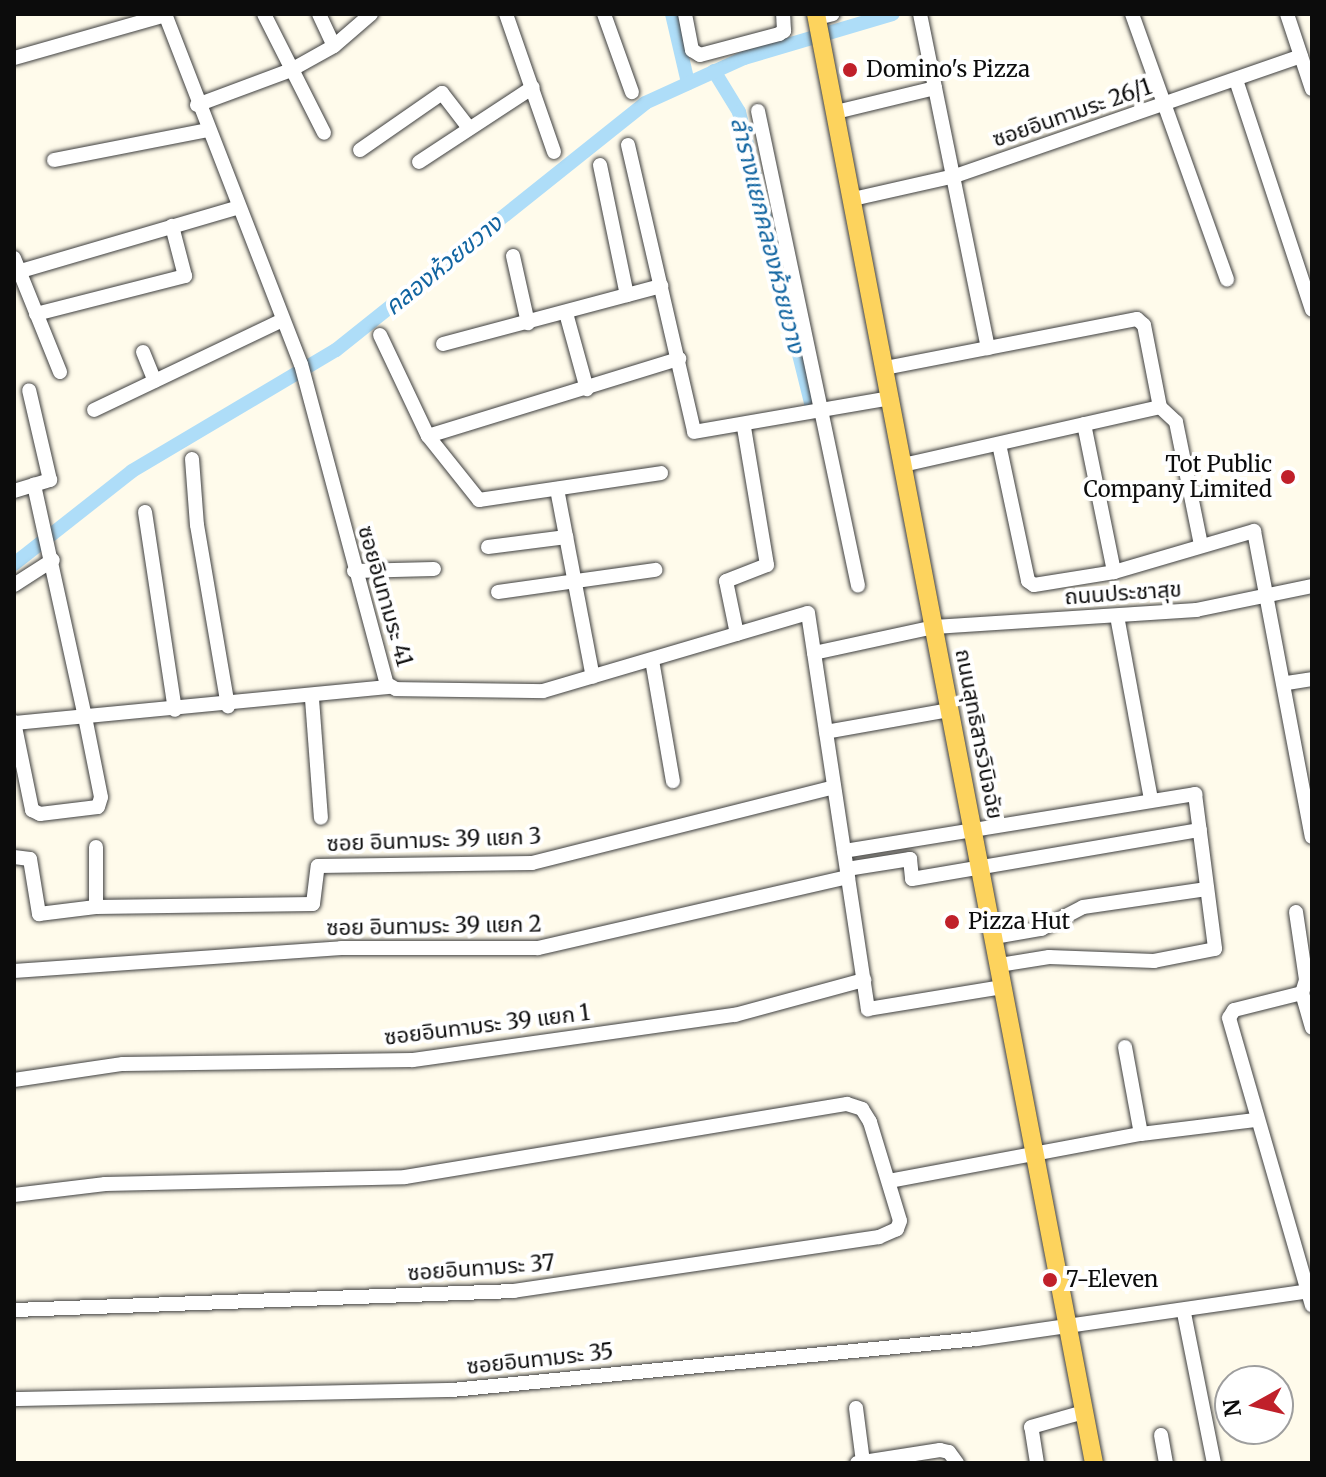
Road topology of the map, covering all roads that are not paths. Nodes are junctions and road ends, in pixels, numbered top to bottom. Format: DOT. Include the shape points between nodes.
graph roads {
  1 [pos="165,14"];
  2 [pos="264,14"];
  3 [pos="319,14"];
  4 [pos="371,14"];
  5 [pos="506,14"];
  6 [pos="604,14"];
  7 [pos="685,14"];
  8 [pos="783,14"];
  9 [pos="920,14"];
  10 [pos="1132,14"];
  11 [pos="1287,14"];
  12 [pos="821,17"];
  13 [pos="116,21"];
  14 [pos="334,46"];
  15 [pos="1301,56"];
  16 [pos="14,58"];
  17 [pos="291,70"];
  18 [pos="1236,80"];
  19 [pos="533,87"];
  20 [pos="935,88"];
  21 [pos="1312,89"];
  22 [pos="632,92"];
  23 [pos="197,105"];
  24 [pos="1165,105"];
  25 [pos="758,111"];
  26 [pos="836,112"];
  27 [pos="469,128"];
  28 [pos="208,130"];
  29 [pos="324,133"];
  30 [pos="628,145"];
  31 [pos="360,150"];
  32 [pos="554,152"];
  33 [pos="54,160"];
  34 [pos="419,162"];
  35 [pos="600,165"];
  36 [pos="955,176"];
  37 [pos="853,199"];
  38 [pos="239,207"];
  39 [pos="172,226"];
  40 [pos="513,256"];
  41 [pos="16,268"];
  42 [pos="1227,279"];
  43 [pos="661,286"];
  44 [pos="627,295"];
  45 [pos="1312,310"];
  46 [pos="566,313"];
  47 [pos="36,314"];
  48 [pos="283,320"];
  49 [pos="528,323"];
  50 [pos="380,335"];
  51 [pos="443,344"];
  52 [pos="988,348"];
  53 [pos="143,352"];
  54 [pos="679,359"];
  55 [pos="885,368"];
  56 [pos="60,372"];
  57 [pos="155,381"];
  58 [pos="587,389"];
  59 [pos="29,390"];
  60 [pos="891,398"];
  61 [pos="1160,407"];
  62 [pos="94,410"];
  63 [pos="824,411"];
  64 [pos="1084,424"];
  65 [pos="744,427"];
  66 [pos="428,436"];
  67 [pos="999,444"];
  68 [pos="192,459"];
  69 [pos="903,465"];
  70 [pos="661,473"];
  71 [pos="34,485"];
  72 [pos="557,489"];
  73 [pos="14,491"];
  74 [pos="145,512"];
  75 [pos="566,537"];
  76 [pos="1201,545"];
  77 [pos="488,547"];
  78 [pos="51,553"];
  79 [pos="434,569"];
  80 [pos="655,570"];
  81 [pos="354,571"];
  82 [pos="1114,572"];
  83 [pos="574,582"];
  84 [pos="14,585"];
  85 [pos="858,586"];
  86 [pos="1312,586"];
  87 [pos="498,592"];
  88 [pos="1268,596"];
  89 [pos="1117,616"];
  90 [pos="934,627"];
  91 [pos="737,634"];
  92 [pos="814,653"];
  93 [pos="652,660"];
  94 [pos="593,677"];
  95 [pos="1312,679"];
  96 [pos="1287,683"];
  97 [pos="391,687"];
  98 [pos="312,699"];
  99 [pos="228,706"];
  100 [pos="175,710"];
  101 [pos="950,710"];
  102 [pos="85,717"];
  103 [pos="14,722"];
  104 [pos="826,732"];
  105 [pos="673,781"];
  106 [pos="834,787"];
  107 [pos="1151,799"];
  108 [pos="321,818"];
  109 [pos="973,830"];
  110 [pos="1200,830"];
  111 [pos="1312,837"];
  112 [pos="96,847"];
  113 [pos="844,851"];
  114 [pos="14,857"];
  115 [pos="980,869"];
  116 [pos="847,873"];
  117 [pos="1207,889"];
  118 [pos="96,907"];
  119 [pos="1296,912"];
  120 [pos="994,937"];
  121 [pos="999,965"];
  122 [pos="14,971"];
  123 [pos="864,980"];
  124 [pos="1003,987"];
  125 [pos="1302,993"];
  126 [pos="1312,1028"];
  127 [pos="1125,1047"];
  128 [pos="14,1080"];
  129 [pos="1255,1120"];
  130 [pos="1141,1134"];
  131 [pos="1035,1153"];
  132 [pos="889,1181"];
  133 [pos="14,1195"];
  134 [pos="1311,1296"];
  135 [pos="14,1310"];
  136 [pos="1184,1313"];
  137 [pos="1068,1327"];
  138 [pos="14,1399"];
  139 [pos="856,1408"];
  140 [pos="1084,1412"];
  141 [pos="1161,1435"];
  142 [pos="871,1462"];
  143 [pos="857,1463"];
  144 [pos="957,1463"];
  145 [pos="1037,1463"];
  146 [pos="1094,1463"];
  147 [pos="1166,1463"];
  148 [pos="1214,1463"];
  1 -- 13 [label="street"];
  1 -- 23 [label="street, ซอยอินทามระ 41"];
  2 -- 17 [label="street"];
  3 -- 14 [label="street"];
  4 -- 14 [label="street"];
  5 -- 19 [label="street"];
  6 -- 22 [label="street"];
  7 -- 8 [label="street" via="692,50 700,55 779,34 784,31"];
  9 -- 20 [label="street"];
  10 -- 24 [label="street"];
  11 -- 15 [label="street"];
  12 -- 26 [label="main road, ถนนสุทธิสารวินิจฉัย"];
  13 -- 16 [label="street"];
  14 -- 17 [label="street"];
  15 -- 18 [label="street, ซอยอินทามระ 26/1"];
  15 -- 21 [label="street"];
  17 -- 23 [label="street"];
  17 -- 29 [label="street"];
  18 -- 24 [label="street, ซอยอินทามระ 26/1"];
  18 -- 45 [label="street"];
  19 -- 27 [label="street"];
  19 -- 32 [label="street"];
  20 -- 26 [label="street"];
  20 -- 36 [label="street"];
  23 -- 28 [label="street, ซอยอินทามระ 41"];
  24 -- 36 [label="street, ซอยอินทามระ 26/1"];
  24 -- 42 [label="street"];
  25 -- 63 [label="street"];
  26 -- 37 [label="main road, ถนนสุทธิสารวินิจฉัย"];
  27 -- 31 [label="street" via="442,93"];
  27 -- 34 [label="street"];
  28 -- 33 [label="street"];
  28 -- 38 [label="street, ซอยอินทามระ 41"];
  30 -- 43 [label="street"];
  35 -- 44 [label="street"];
  36 -- 37 [label="street, ซอยอินทามระ 26/1"];
  36 -- 52 [label="street"];
  37 -- 55 [label="main road, ถนนสุทธิสารวินิจฉัย"];
  38 -- 39 [label="street"];
  38 -- 48 [label="street, ซอยอินทามระ 41"];
  39 -- 41 [label="street"];
  39 -- 47 [label="street" via="185,276"];
  40 -- 49 [label="street"];
  41 -- 47 [label="street"];
  43 -- 44 [label="street"];
  43 -- 54 [label="street"];
  44 -- 46 [label="street"];
  46 -- 49 [label="street"];
  46 -- 58 [label="street"];
  47 -- 56 [label="street"];
  48 -- 57 [label="street"];
  48 -- 81 [label="street, ซอยอินทามระ 41" via="301,364"];
  49 -- 51 [label="street"];
  50 -- 66 [label="street"];
  52 -- 55 [label="street"];
  52 -- 61 [label="street" via="1137,319 1144,325"];
  53 -- 57 [label="street"];
  54 -- 58 [label="street"];
  54 -- 65 [label="street" via="696,434"];
  55 -- 60 [label="main road, ถนนสุทธิสารวินิจฉัย"];
  57 -- 62 [label="street"];
  58 -- 66 [label="street"];
  59 -- 71 [label="street" via="50,480"];
  60 -- 63 [label="street"];
  60 -- 69 [label="main road, ถนนสุทธิสารวินิจฉัย"];
  61 -- 64 [label="street"];
  61 -- 76 [label="street" via="1176,422"];
  63 -- 65 [label="street"];
  63 -- 85 [label="street"];
  64 -- 67 [label="street"];
  64 -- 82 [label="street"];
  65 -- 91 [label="street" via="767,565 726,581"];
  66 -- 72 [label="street" via="479,500"];
  67 -- 69 [label="street"];
  67 -- 82 [label="street" via="1030,584"];
  68 -- 99 [label="street" via="197,525"];
  69 -- 90 [label="main road, ถนนสุทธิสารวินิจฉัย"];
  70 -- 72 [label="street"];
  71 -- 73 [label="street"];
  71 -- 78 [label="street"];
  72 -- 75 [label="street"];
  74 -- 100 [label="street"];
  75 -- 77 [label="street"];
  75 -- 83 [label="street"];
  76 -- 82 [label="street"];
  76 -- 88 [label="street" via="1254,531"];
  78 -- 84 [label="street"];
  78 -- 102 [label="street"];
  79 -- 81 [label="street"];
  80 -- 83 [label="street"];
  81 -- 97 [label="street, ซอยอินทามระ 41"];
  83 -- 87 [label="street"];
  83 -- 94 [label="street"];
  86 -- 88 [label="street, ถนนประชาสุข"];
  88 -- 89 [label="street, ถนนประชาสุข"];
  88 -- 96 [label="street"];
  89 -- 90 [label="street, ถนนประชาสุข"];
  89 -- 107 [label="street"];
  90 -- 92 [label="street, ถนนประชาสุข"];
  90 -- 101 [label="main road, ถนนสุทธิสารวินิจฉัย"];
  91 -- 92 [label="street, ซอยอินทามระ 41" via="808,613"];
  91 -- 93 [label="street, ซอยอินทามระ 41"];
  92 -- 104 [label="street, ซอยอินทามระ 41"];
  93 -- 94 [label="street, ซอยอินทามระ 41"];
  93 -- 105 [label="street"];
  94 -- 97 [label="street, ซอยอินทามระ 41" via="543,691"];
  95 -- 96 [label="street"];
  96 -- 111 [label="street"];
  97 -- 98 [label="street"];
  98 -- 99 [label="street"];
  98 -- 108 [label="street"];
  99 -- 100 [label="street"];
  100 -- 102 [label="street"];
  101 -- 104 [label="street"];
  101 -- 109 [label="main road, ถนนสุทธิสารวินิจฉัย"];
  102 -- 103 [label="street"];
  102 -- 103 [label="street" via="101,797 98,807 40,814 28,806"];
  104 -- 106 [label="street, ซอยอินทามระ 41"];
  106 -- 113 [label="street, ซอยอินทามระ 41"];
  106 -- 118 [label="street, ซอย อินทามระ 39 แยก 3" via="532,863 318,866 313,904"];
  107 -- 109 [label="street"];
  107 -- 110 [label="street" via="1195,794"];
  109 -- 113 [label="street"];
  109 -- 115 [label="main road, ถนนสุทธิสารวินิจฉัย"];
  110 -- 115 [label="street"];
  110 -- 117 [label="street"];
  112 -- 118 [label="street"];
  113 -- 116 [label="street, ซอยอินทามระ 41"];
  114 -- 118 [label="street, ซอย อินทามระ 39 แยก 3" via="30,859 39,914"];
  115 -- 116 [label="street, ซอย อินทามระ 39 แยก 2" via="912,879 910,859"];
  115 -- 120 [label="main road, ถนนสุทธิสารวินิจฉัย"];
  116 -- 122 [label="street, ซอย อินทามระ 39 แยก 2" via="538,948 341,948"];
  116 -- 123 [label="street, ซอยอินทามระ 41"];
  117 -- 120 [label="street" via="1083,907 1041,929"];
  117 -- 121 [label="street" via="1214,950 1154,961 1049,957"];
  119 -- 125 [label="street" via="1306,980"];
  120 -- 121 [label="main road, ถนนสุทธิสารวินิจฉัย"];
  121 -- 124 [label="main road, ถนนสุทธิสารวินิจฉัย"];
  123 -- 124 [label="street, ซอยอินทามระ 41" via="868,1009"];
  123 -- 128 [label="street, ซอยอินทามระ 39 แยก 1" via="735,1015 413,1060 123,1064"];
  124 -- 131 [label="main road, ถนนสุทธิสารวินิจฉัย"];
  125 -- 126 [label="street"];
  125 -- 129 [label="street" via="1230,1014"];
  127 -- 130 [label="street"];
  129 -- 130 [label="street"];
  129 -- 134 [label="street"];
  130 -- 131 [label="street"];
  131 -- 132 [label="street"];
  131 -- 137 [label="main road, ถนนสุทธิสารวินิจฉัย"];
  132 -- 133 [label="street, ซอยอินทามระ 37" via="870,1122 862,1109 847,1104 405,1177 105,1184"];
  132 -- 135 [label="street, ซอยอินทามระ 37" via="900,1221 897,1229 879,1237 514,1291"];
  134 -- 136 [label="street, ซอยอินทามระ 35"];
  136 -- 137 [label="street, ซอยอินทามระ 35"];
  136 -- 148 [label="street"];
  137 -- 138 [label="street, ซอยอินทามระ 35" via="452,1390"];
  137 -- 140 [label="main road, ถนนสุทธิสารวินิจฉัย"];
  139 -- 142 [label="street"];
  140 -- 145 [label="street" via="1031,1427"];
  140 -- 146 [label="main road, ถนนสุทธิสารวินิจฉัย"];
  141 -- 147 [label="street"];
  142 -- 143 [label="street"];
  142 -- 144 [label="street" via="940,1450"];
}
